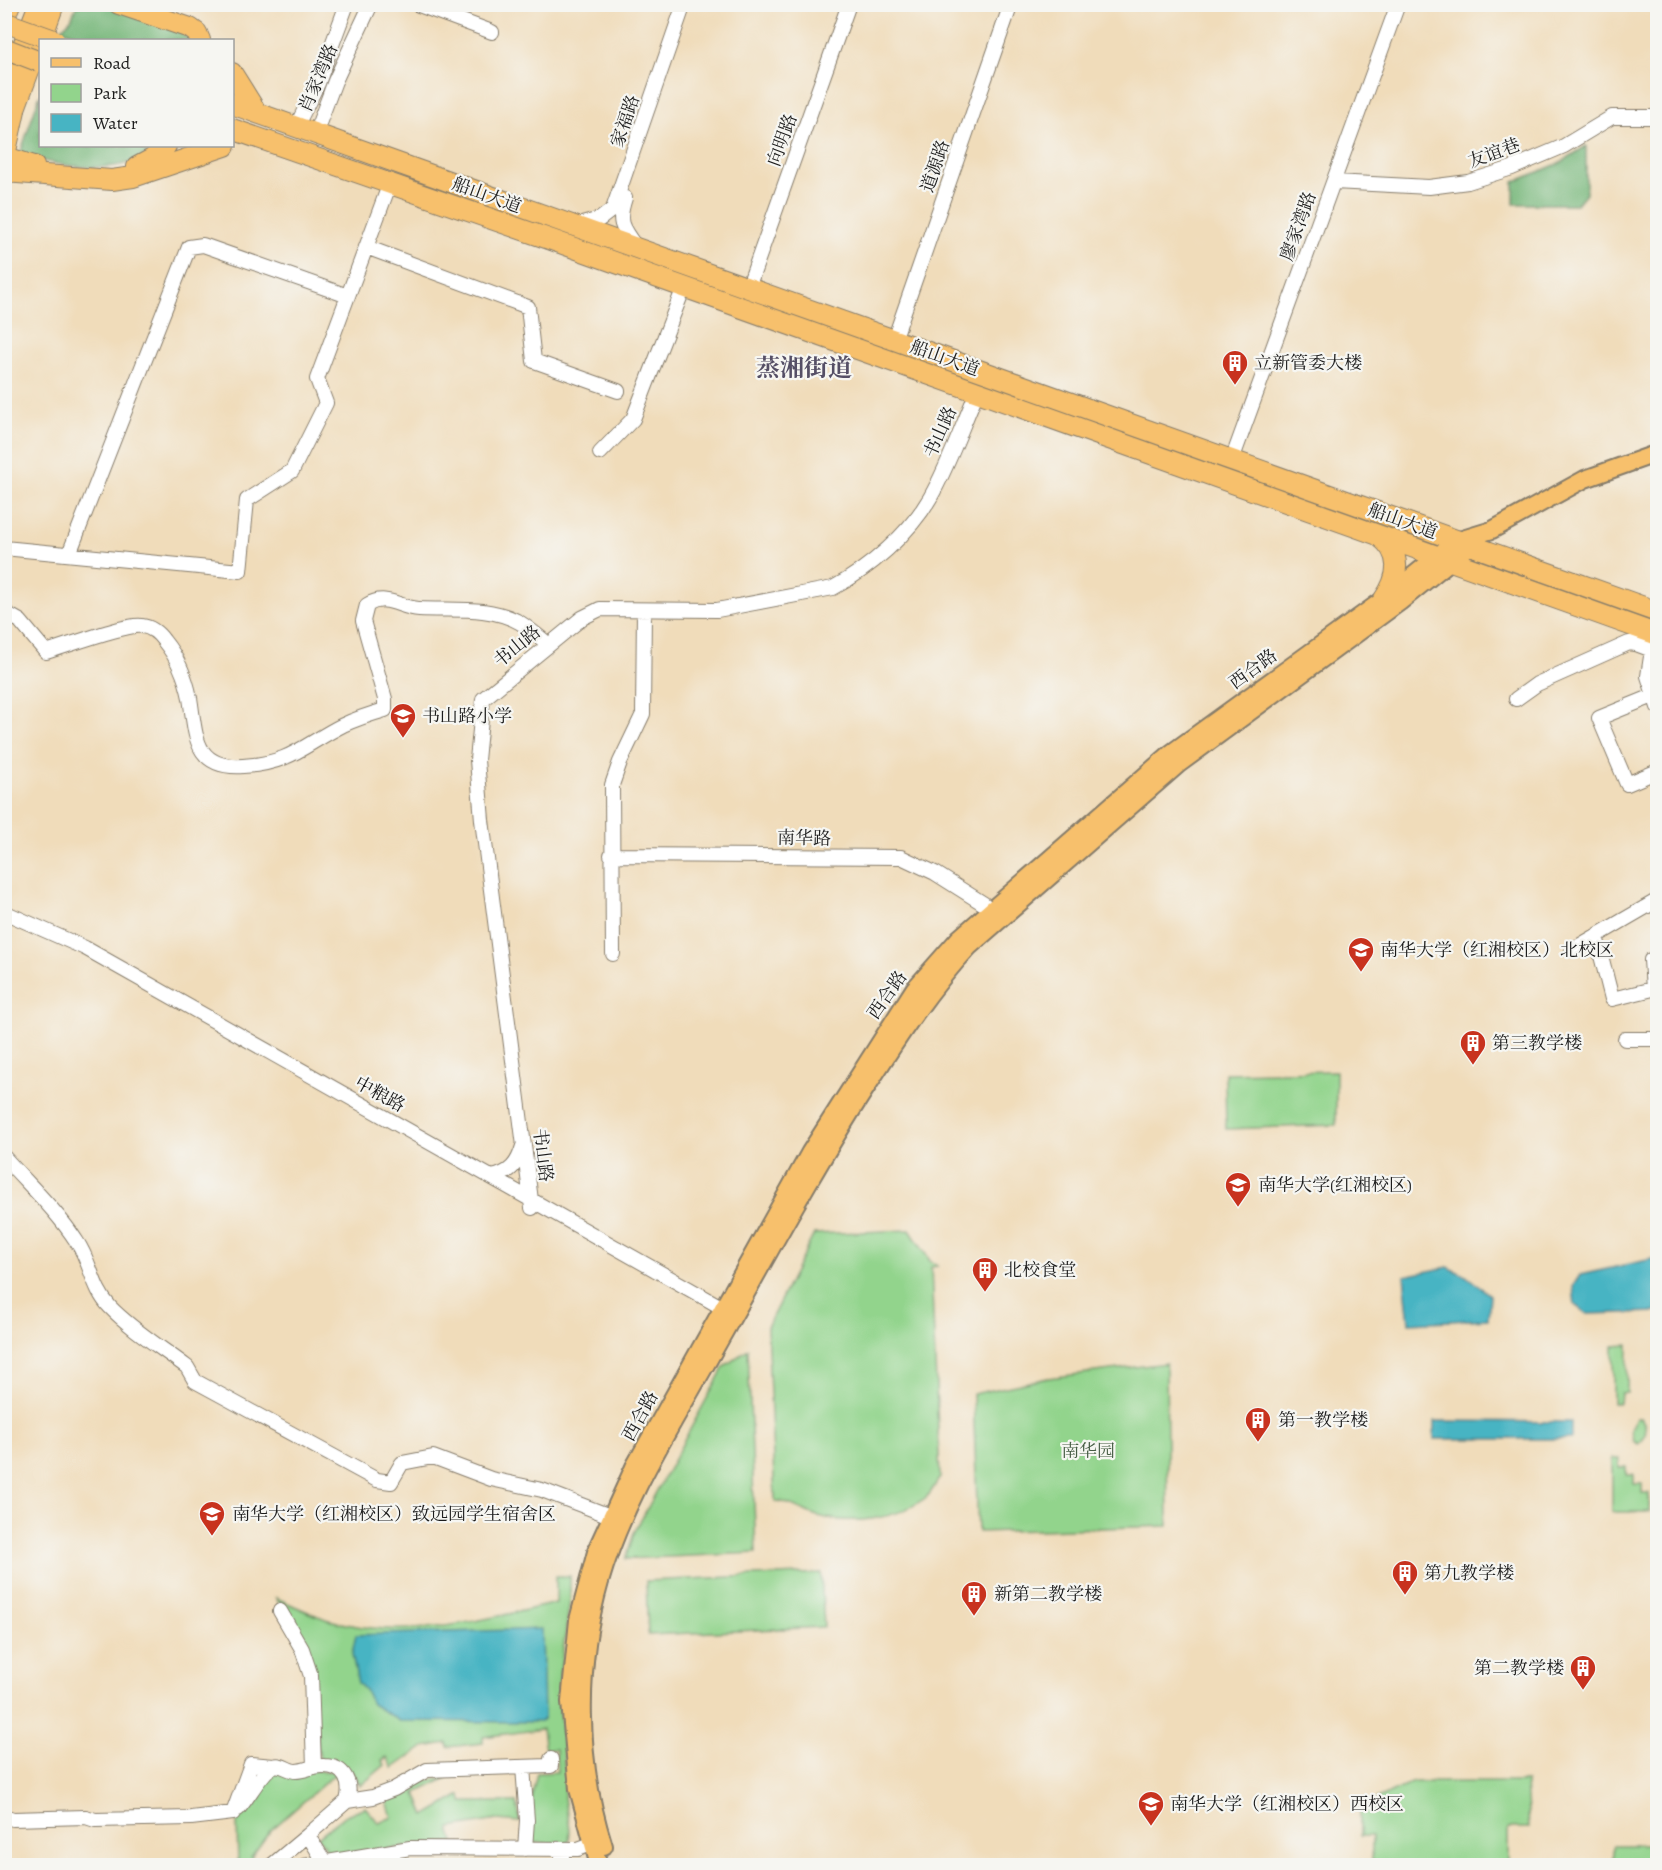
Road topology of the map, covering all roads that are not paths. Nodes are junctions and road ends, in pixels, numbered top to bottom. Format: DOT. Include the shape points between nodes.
graph roads {
  1 [pos="10,4"];
  2 [pos="39,4"];
  3 [pos="54,4"];
  4 [pos="61,4"];
  5 [pos="119,4"];
  6 [pos="142,4"];
  7 [pos="347,4"];
  8 [pos="371,4"];
  9 [pos="417,4"];
  10 [pos="684,4"];
  11 [pos="693,4"];
  12 [pos="849,4"];
  13 [pos="1003,4"];
  14 [pos="1011,4"];
  15 [pos="1398,4"];
  16 [pos="4,21"];
  17 [pos="492,32"];
  18 [pos="47,38"];
  19 [pos="200,39"];
  20 [pos="211,39"];
  21 [pos="4,48"];
  22 [pos="39,52"];
  23 [pos="39,62"];
  24 [pos="234,76"];
  25 [pos="10,102"];
  26 [pos="234,105"];
  27 [pos="257,113"];
  28 [pos="1658,117"];
  29 [pos="234,130"];
  30 [pos="306,131"];
  31 [pos="4,132"];
  32 [pos="262,139"];
  33 [pos="234,143"];
  34 [pos="165,147"];
  35 [pos="222,147"];
  36 [pos="4,172"];
  37 [pos="1334,182"];
  38 [pos="390,183"];
  39 [pos="574,226"];
  40 [pos="366,247"];
  41 [pos="636,247"];
  42 [pos="684,287"];
  43 [pos="748,288"];
  44 [pos="348,297"];
  45 [pos="890,339"];
  46 [pos="618,391"];
  47 [pos="977,392"];
  48 [pos="600,453"];
  49 [pos="1658,453"];
  50 [pos="1232,460"];
  51 [pos="1658,460"];
  52 [pos="1376,534"];
  53 [pos="1462,544"];
  54 [pos="4,548"];
  55 [pos="69,554"];
  56 [pos="1444,559"];
  57 [pos="1500,579"];
  58 [pos="1392,601"];
  59 [pos="644,610"];
  60 [pos="4,612"];
  61 [pos="1658,612"];
  62 [pos="1645,636"];
  63 [pos="548,644"];
  64 [pos="1516,699"];
  65 [pos="1655,701"];
  66 [pos="1658,771"];
  67 [pos="611,855"];
  68 [pos="1658,900"];
  69 [pos="984,904"];
  70 [pos="4,912"];
  71 [pos="4,918"];
  72 [pos="1596,936"];
  73 [pos="1572,950"];
  74 [pos="612,954"];
  75 [pos="1658,956"];
  76 [pos="1625,1040"];
  77 [pos="1658,1040"];
  78 [pos="524,1144"];
  79 [pos="4,1157"];
  80 [pos="491,1177"];
  81 [pos="531,1204"];
  82 [pos="727,1314"];
  83 [pos="610,1516"];
  84 [pos="280,1611"];
  85 [pos="551,1759"];
  86 [pos="314,1767"];
  87 [pos="523,1767"];
  88 [pos="347,1802"];
  89 [pos="4,1816"];
  90 [pos="308,1834"];
  91 [pos="597,1842"];
  92 [pos="525,1849"];
  93 [pos="562,1849"];
  94 [pos="324,1861"];
  95 [pos="357,1861"];
  96 [pos="271,1866"];
  97 [pos="304,1866"];
  98 [pos="562,1866"];
  99 [pos="599,1866"];
  100 [pos="610,1866"];
  1 -- 16 [label="highway"];
  2 -- 25 [label="highway"];
  3 -- 18 [label="highway"];
  4 -- 18 [label="highway"];
  5 -- 19 [label="highway" via="190,28"];
  6 -- 20 [label="highway" via="186,19"];
  7 -- 30 [label="street" via="318,83"];
  8 -- 30 [label="street, 肖家湾路" via="335,81"];
  9 -- 17 [label="street"];
  10 -- 39 [label="street, 家福路" via="613,209 600,219"];
  11 -- 41 [label="street, 家福路" via="621,211 621,226"];
  12 -- 43 [label="street, 向明路"];
  13 -- 45 [label="street, 道源路"];
  14 -- 45 [label="street, 道源路"];
  15 -- 37 [label="street, 廖家湾路"];
  16 -- 18 [label="highway, bridge"];
  21 -- 23 [label="highway, bridge"];
  22 -- 25 [label="highway"];
  24 -- 27 [label="highway"];
  25 -- 31 [label="highway"];
  25 -- 34 [label="highway" via="6,151 9,158 38,167 90,174 116,172 145,163"];
  26 -- 27 [label="highway, 船山大道"];
  27 -- 30 [label="highway, 船山大道"];
  28 -- 37 [label="street, 友谊巷" via="1612,117 1564,146 1468,182 1429,187"];
  29 -- 32 [label="highway, 船山大道"];
  30 -- 39 [label="highway, 船山大道"];
  32 -- 33 [label="highway"];
  32 -- 38 [label="highway, 船山大道"];
  35 -- 36 [label="highway" via="133,177 112,180"];
  37 -- 50 [label="street, 廖家湾路"];
  38 -- 40 [label="street"];
  38 -- 42 [label="highway, 船山大道"];
  39 -- 41 [label="highway, 船山大道"];
  40 -- 44 [label="street"];
  40 -- 46 [label="street" via="528,307 534,361"];
  41 -- 43 [label="highway, 船山大道"];
  42 -- 47 [label="highway, 船山大道"];
  42 -- 48 [label="street" via="633,420"];
  43 -- 45 [label="highway, 船山大道"];
  44 -- 55 [label="street" via="317,379 326,403 292,471 247,500 240,571"];
  44 -- 55 [label="street" via="202,245 189,247"];
  45 -- 50 [label="highway, 船山大道"];
  47 -- 52 [label="highway, 船山大道"];
  47 -- 59 [label="street, 书山路" via="930,497 903,532 845,582 833,588 717,610"];
  49 -- 53 [label="main road, 西合路" via="1585,479"];
  50 -- 53 [label="highway, 船山大道"];
  51 -- 53 [label="main road, 西合路" via="1588,486"];
  52 -- 56 [label="highway, 船山大道"];
  52 -- 58 [label="highway" via="1392,549 1397,566"];
  53 -- 56 [label="main road, 西合路"];
  53 -- 61 [label="highway, 船山大道"];
  54 -- 55 [label="street"];
  56 -- 57 [label="highway, 船山大道"];
  56 -- 58 [label="main road, 西合路"];
  57 -- 58 [label="main road" via="1449,573"];
  57 -- 62 [label="highway, 船山大道"];
  58 -- 82 [label="main road, 西合路" via="1170,753 940,957 896,1014 838,1105"];
  59 -- 63 [label="street, 书山路" via="600,609"];
  59 -- 67 [label="street" via="643,714 612,785"];
  60 -- 63 [label="street" via="20,621 46,652 135,626 151,629 180,665 190,697 197,745 222,765 242,767 271,763 302,752 341,726 386,710 363,621 367,605 376,599 417,609 486,611 518,621"];
  62 -- 64 [label="street" via="1537,684"];
  62 -- 65 [label="street" via="1652,650 1648,668"];
  63 -- 78 [label="street, 书山路" via="483,699 477,760"];
  65 -- 66 [label="street" via="1599,718 1627,784"];
  67 -- 69 [label="street, 南华路" via="901,857"];
  67 -- 74 [label="street"];
  68 -- 72 [label="street"];
  70 -- 80 [label="street, 中粮路" via="85,948"];
  71 -- 81 [label="street, 中粮路" via="55,939"];
  72 -- 73 [label="street"];
  72 -- 75 [label="street" via="1612,999 1653,988 1651,960"];
  76 -- 77 [label="street"];
  78 -- 80 [label="street" via="512,1170"];
  78 -- 81 [label="street, 书山路"];
  79 -- 83 [label="street" via="77,1240 87,1257 89,1272 109,1306 187,1367 195,1381 377,1480 391,1482 402,1463 434,1457 490,1479 542,1490"];
  80 -- 81 [label="street, 中粮路"];
  81 -- 82 [label="street, 中粮路"];
  82 -- 83 [label="main road, 西合路" via="634,1467"];
  82 -- 91 [label="main road, 西合路" via="618,1532 600,1584 586,1659 584,1704"];
  83 -- 91 [label="main road, 西合路" via="590,1570 578,1620 570,1702 578,1789"];
  84 -- 86 [label="street" via="302,1649 311,1676"];
  85 -- 87 [label="street" via="551,1766"];
  86 -- 88 [label="street" via="324,1766 345,1774"];
  86 -- 89 [label="street" via="295,1771 251,1764 233,1813 95,1820"];
  87 -- 88 [label="street" via="427,1770 394,1790"];
  87 -- 92 [label="street"];
  88 -- 90 [label="street"];
  90 -- 94 [label="street"];
  90 -- 96 [label="street"];
  91 -- 93 [label="street" via="578,1849"];
  91 -- 99 [label="main road, 西合路"];
  91 -- 100 [label="main road, 西合路"];
  92 -- 93 [label="street"];
  92 -- 95 [label="street" via="410,1848"];
  93 -- 98 [label="street"];
  94 -- 95 [label="street"];
  94 -- 97 [label="street"];
}
